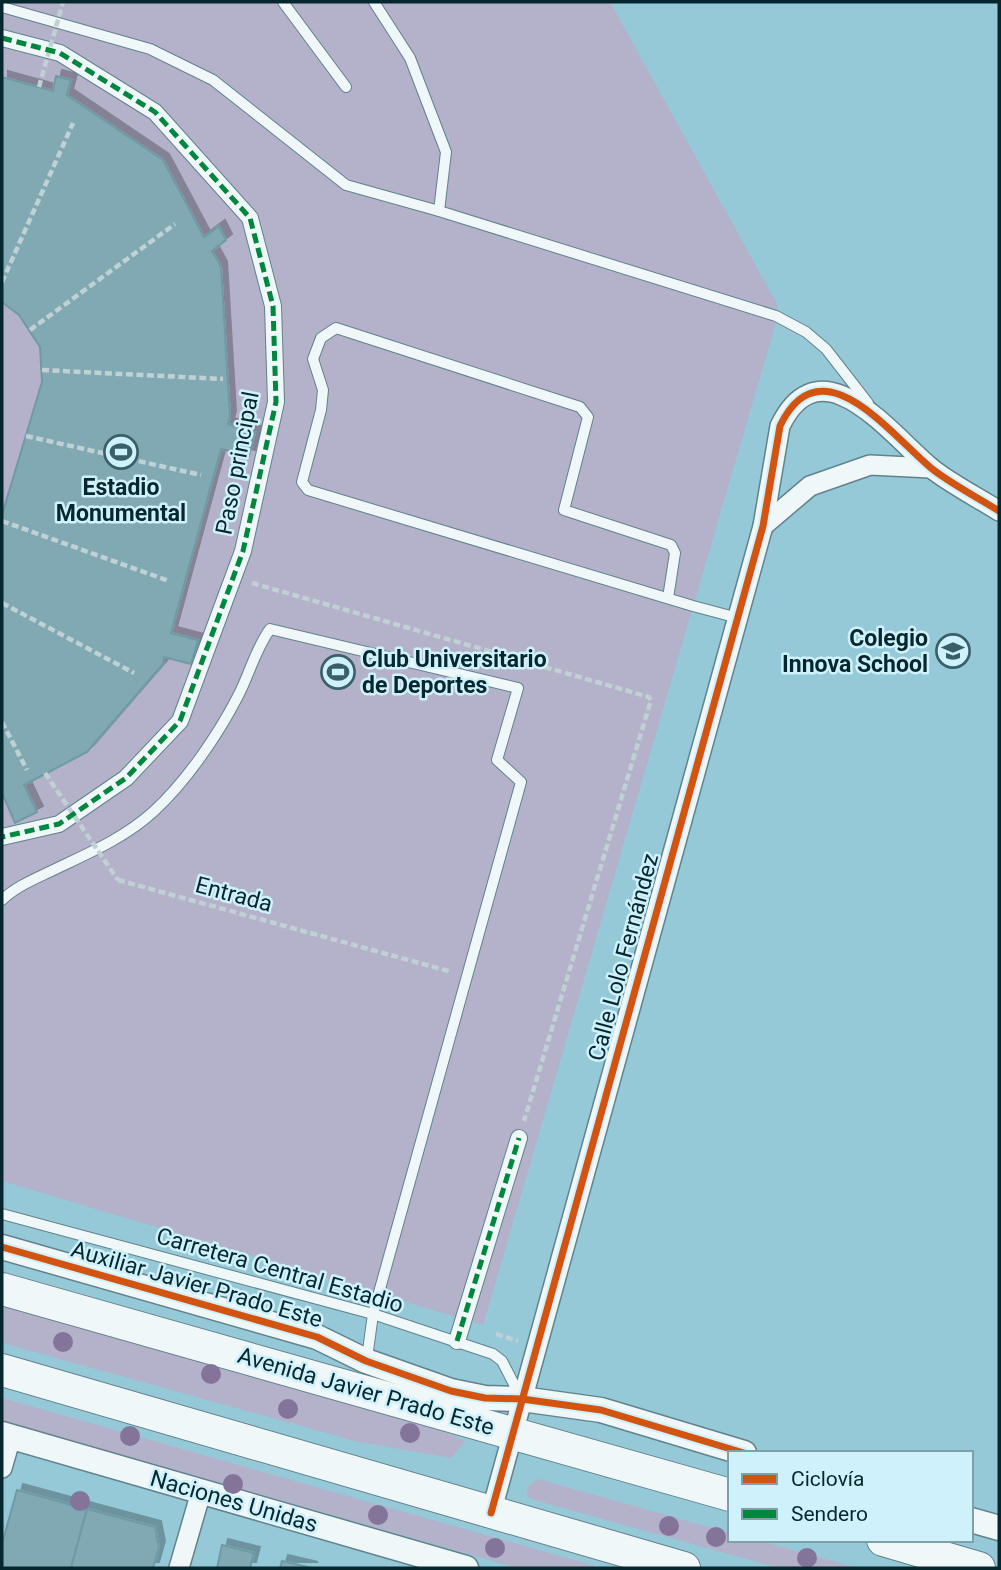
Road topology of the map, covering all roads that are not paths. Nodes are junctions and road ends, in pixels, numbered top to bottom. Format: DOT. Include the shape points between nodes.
graph roads {
  1 [pos="282,2"];
  2 [pos="374,2"];
  3 [pos="2,7"];
  4 [pos="2,38"];
  5 [pos="346,87"];
  6 [pos="439,211"];
  7 [pos="880,418"];
  8 [pos="931,468"];
  9 [pos="999,511"];
  10 [pos="763,526"];
  11 [pos="668,598"];
  12 [pos="738,618"];
  13 [pos="2,837"];
  14 [pos="2,900"];
  15 [pos="519,1138"];
  16 [pos="2,1214"];
  17 [pos="2,1247"];
  18 [pos="2,1289"];
  19 [pos="373,1314"];
  20 [pos="457,1342"];
  21 [pos="366,1361"];
  22 [pos="2,1370"];
  23 [pos="522,1399"];
  24 [pos="513,1432"];
  25 [pos="6,1436"];
  26 [pos="737,1451"];
  27 [pos="2,1468"];
  28 [pos="201,1492"];
  29 [pos="728,1494"];
  30 [pos="491,1513"];
  31 [pos="973,1521"];
  32 [pos="999,1528"];
  33 [pos="894,1542"];
  34 [pos="179,1568"];
  35 [pos="466,1568"];
  36 [pos="684,1568"];
  37 [pos="979,1568"];
  1 -- 5 [label="lane"];
  2 -- 6 [label="lane" via="410,58 446,152"];
  3 -- 6 [label="lane" via="150,49 213,80 346,185"];
  4 -- 13 [label="street, Paso principal" via="60,53 155,112 250,218 273,306 276,402 243,551 180,721 126,778 59,824"];
  6 -- 7 [label="lane" via="776,316 826,349"];
  7 -- 8 [label="street"];
  7 -- 10 [label="street, Calle Lolo Fernández" via="835,393 820,390 796,402 780,426"];
  8 -- 9 [label="street"];
  8 -- 10 [label="street" via="870,465 834,477 810,486"];
  10 -- 12 [label="street, Calle Lolo Fernández"];
  11 -- 11 [label="lane" via="308,490 302,482 321,410 323,390 313,359 321,338 336,328 580,407 589,417 564,510 671,545 675,553"];
  11 -- 12 [label="lane"];
  12 -- 23 [label="street, Calle Lolo Fernández"];
  14 -- 19 [label="lane" via="126,834 155,810 207,749 270,629 518,688 497,760 521,782"];
  15 -- 20 [label="street"];
  16 -- 19 [label="lane, Carretera Central Estadio"];
  17 -- 21 [label="street, Auxiliar Javier Prado Este" via="317,1337"];
  18 -- 24 [label="main road, Avenida Javier Prado Este"];
  19 -- 20 [label="lane, Carretera Central Estadio"];
  19 -- 21 [label="lane"];
  20 -- 23 [label="lane, Carretera Central Estadio" via="502,1360"];
  21 -- 23 [label="street, Auxiliar Javier Prado Este" via="451,1391"];
  22 -- 30 [label="main road"];
  23 -- 24 [label="street, Calle Lolo Fernández"];
  23 -- 26 [label="street, Auxiliar Javier Prado Este" via="601,1410"];
  24 -- 29 [label="main road, Avenida Javier Prado Este"];
  24 -- 30 [label="street, Calle Lolo Fernández"];
  25 -- 27 [label="street"];
  25 -- 28 [label="street, Naciones Unidas"];
  28 -- 34 [label="street"];
  28 -- 35 [label="street, Naciones Unidas"];
  30 -- 36 [label="main road"];
  31 -- 32 [label="street"];
  33 -- 37 [label="main road"];
}
